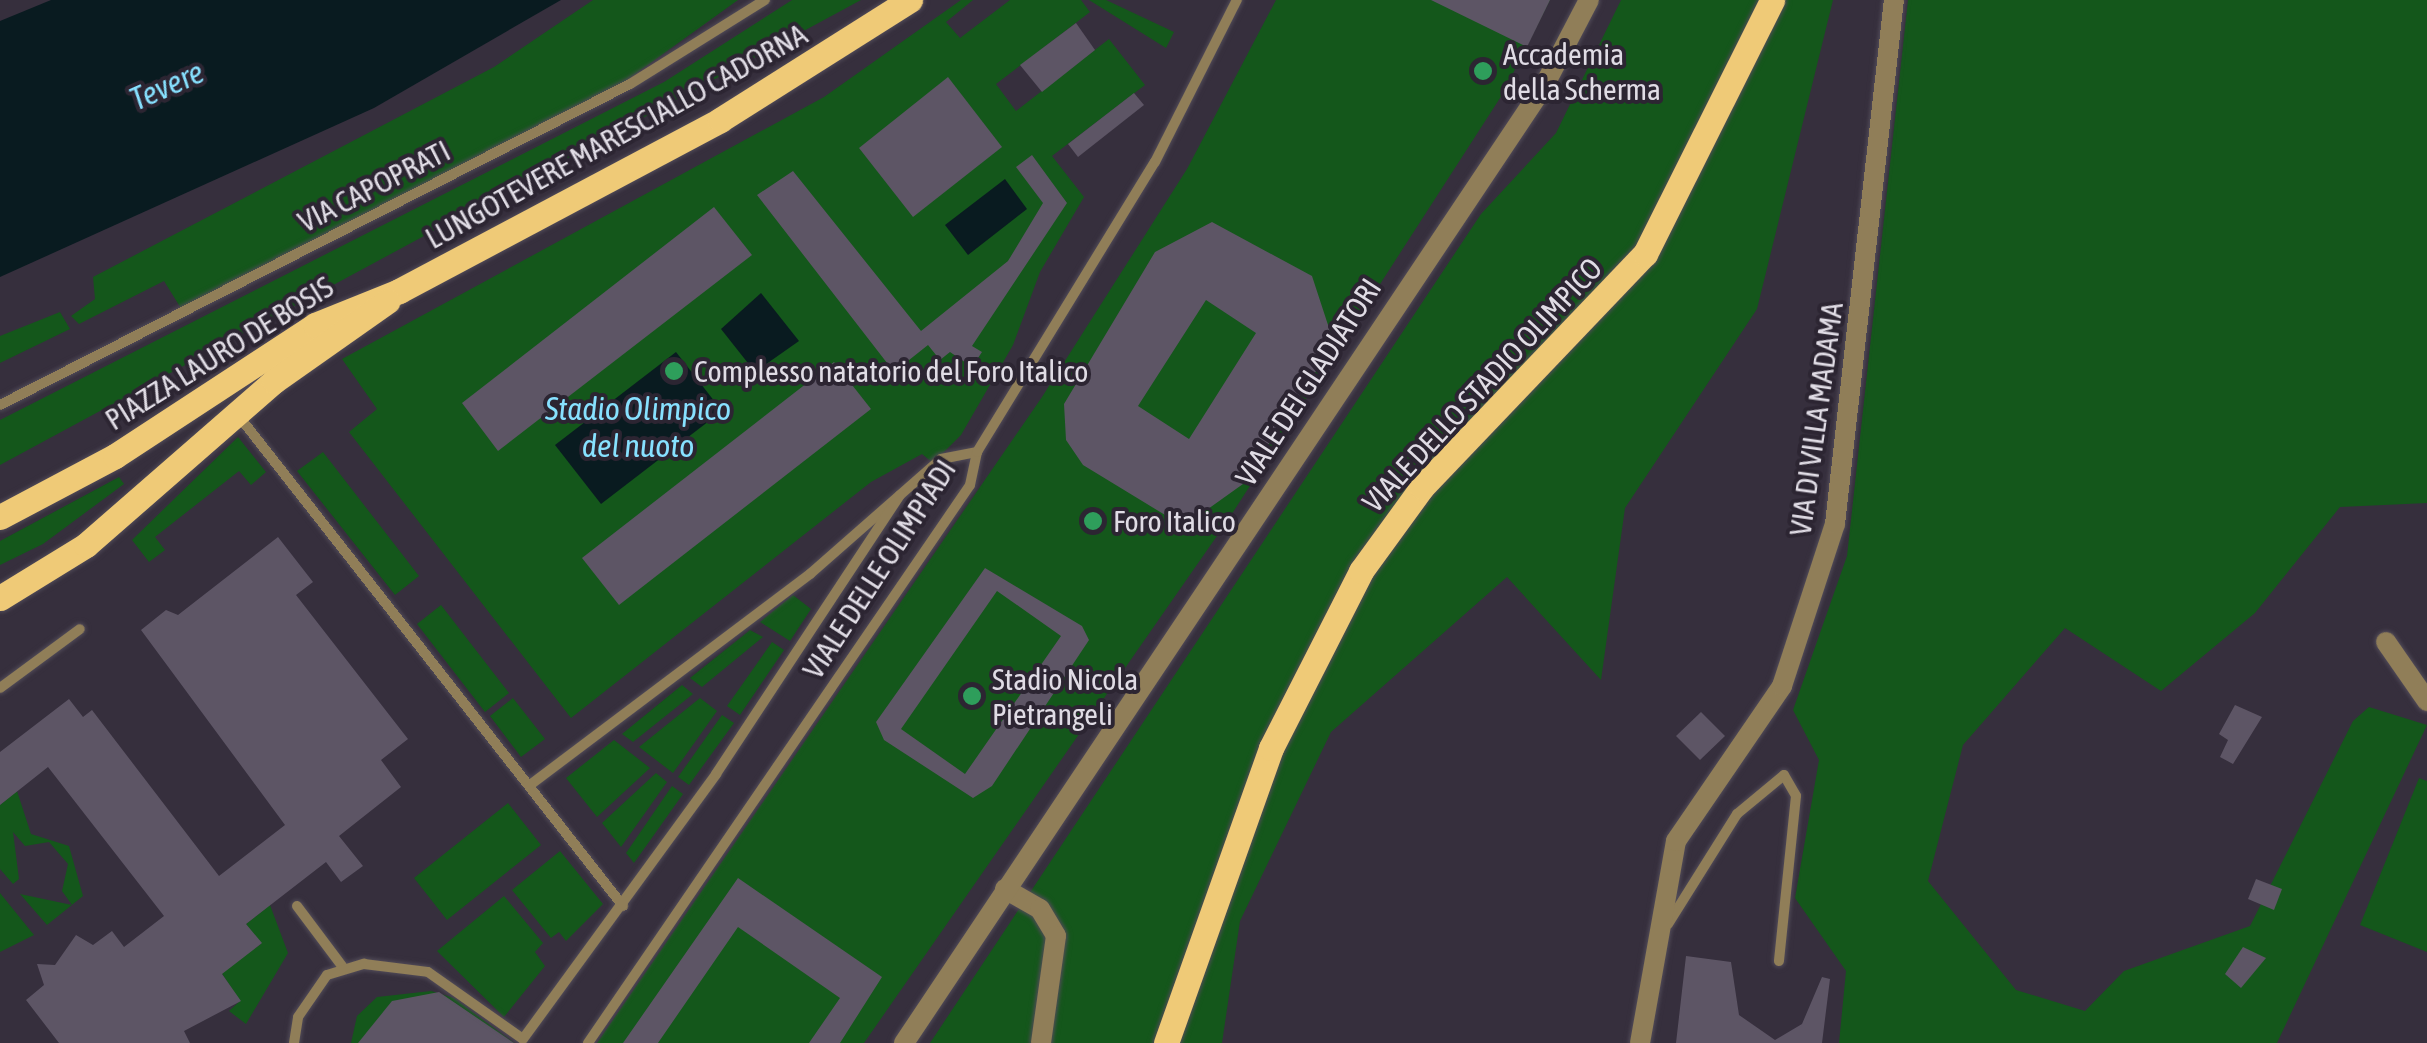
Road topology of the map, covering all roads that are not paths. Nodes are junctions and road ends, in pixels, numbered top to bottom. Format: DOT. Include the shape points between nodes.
graph roads {
  1 [pos="765,0"];
  2 [pos="910,0"];
  3 [pos="1237,0"];
  4 [pos="1589,0"];
  5 [pos="1772,0"];
  6 [pos="1894,0"];
  7 [pos="399,291"];
  8 [pos="0,405"];
  9 [pos="236,412"];
  10 [pos="977,452"];
  11 [pos="900,495"];
  12 [pos="0,517"];
  13 [pos="0,598"];
  14 [pos="80,629"];
  15 [pos="2386,642"];
  16 [pos="0,688"];
  17 [pos="2427,701"];
  18 [pos="530,786"];
  19 [pos="1005,889"];
  20 [pos="297,906"];
  21 [pos="624,906"];
  22 [pos="1653,945"];
  23 [pos="1779,961"];
  24 [pos="342,966"];
  25 [pos="294,1043"];
  26 [pos="588,1043"];
  27 [pos="904,1043"];
  28 [pos="1041,1043"];
  29 [pos="1166,1043"];
  30 [pos="1640,1043"];
  1 -- 8 [label="lane, VIA CAPOPRATI" via="630,84"];
  2 -- 7 [label="main road, LUNGOTEVERE MARESCIALLO CADORNA" via="720,120"];
  3 -- 10 [label="lane, VIALE DELLE OLIMPIADI" via="1155,162"];
  4 -- 19 [label="street, VIALE DEI GLADIATORI" via="1544,86"];
  5 -- 29 [label="main road, VIALE DELLO STADIO OLIMPICO" via="1645,254 1422,487 1362,571 1271,748"];
  6 -- 22 [label="street, VIA DI VILLA MADAMA" via="1830,542 1782,686 1680,830"];
  7 -- 9 [label="main road, PIAZZA LAURO DE BOSIS"];
  7 -- 12 [label="main road, PIAZZA LAURO DE BOSIS" via="315,325 115,456"];
  9 -- 13 [label="main road, PIAZZA LAURO DE BOSIS" via="86,545"];
  9 -- 18 [label="lane"];
  10 -- 11 [label="lane" via="946,456"];
  10 -- 26 [label="lane, VIALE DELLE OLIMPIADI" via="970,485"];
  11 -- 18 [label="lane"];
  11 -- 21 [label="lane"];
  14 -- 16 [label="lane"];
  15 -- 17 [label="street"];
  18 -- 21 [label="lane"];
  19 -- 27 [label="street, VIALE DEI GLADIATORI"];
  19 -- 28 [label="street" via="1040,909 1056,936"];
  20 -- 24 [label="lane"];
  21 -- 24 [label="lane" via="523,1040 428,972"];
  22 -- 23 [label="lane" via="1737,814 1784,775 1796,789"];
  22 -- 30 [label="street, VIA DI VILLA MADAMA"];
  24 -- 25 [label="lane" via="304,1006"];
}
